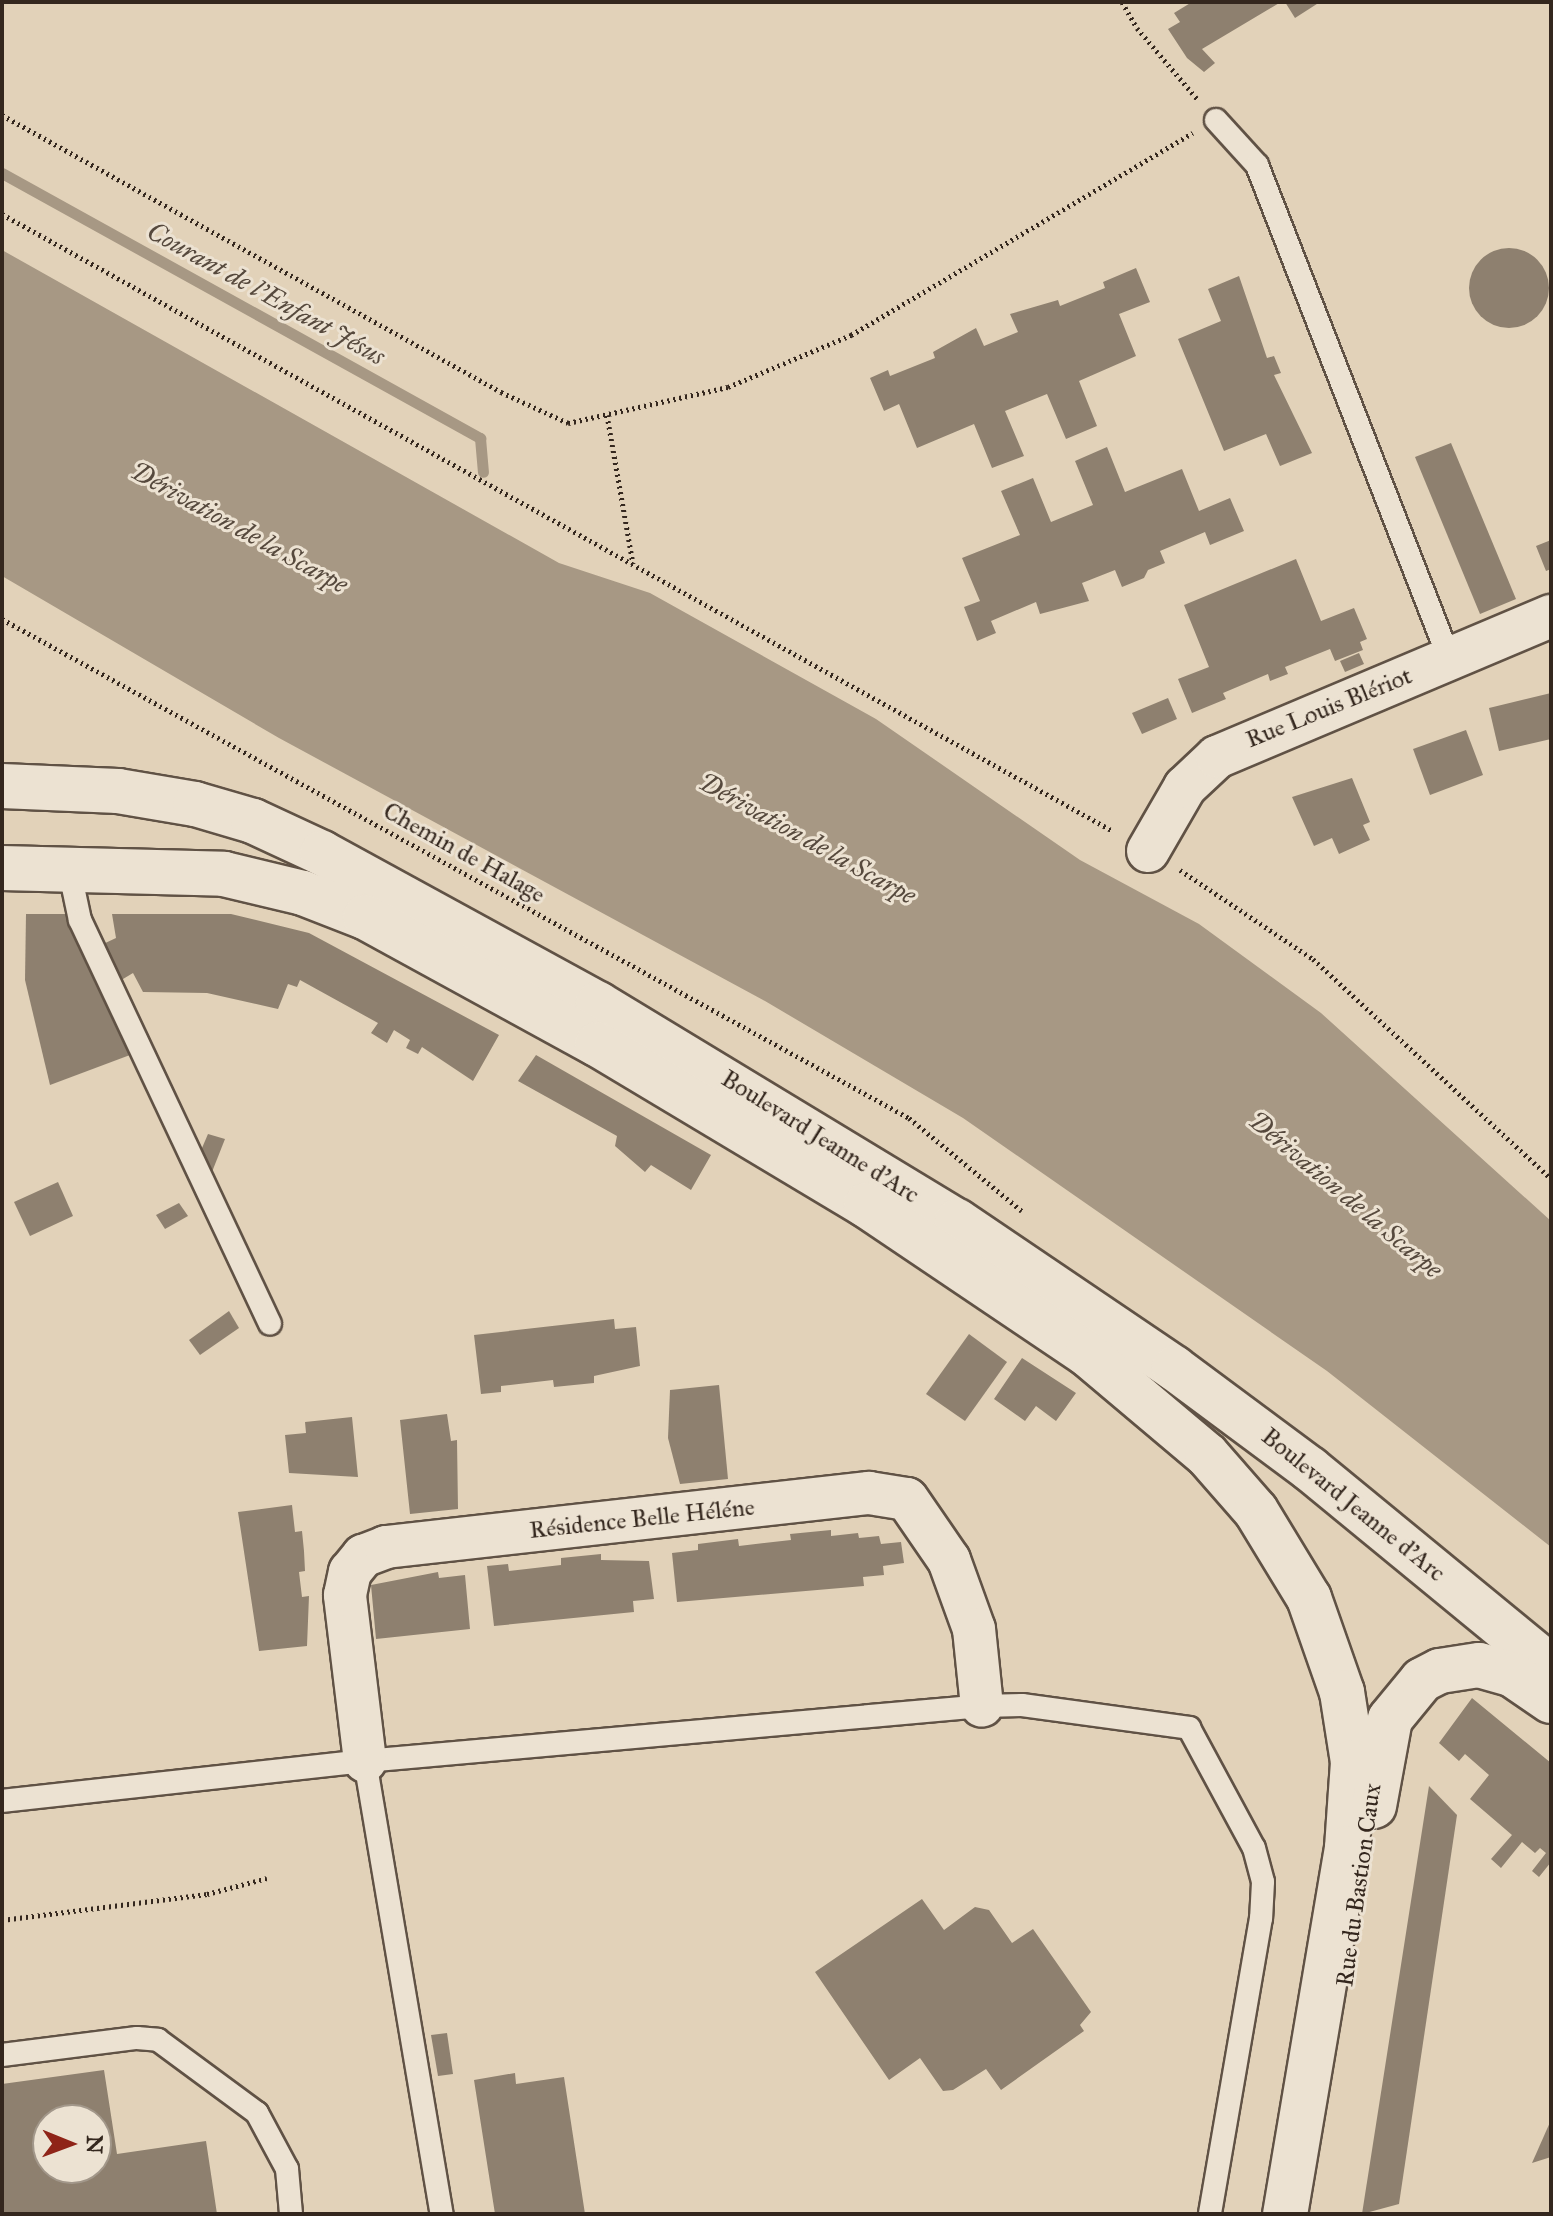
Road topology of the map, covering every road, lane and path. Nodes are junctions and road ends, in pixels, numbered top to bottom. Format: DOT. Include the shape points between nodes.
graph roads {
  1 [pos="1122,2"];
  2 [pos="2,115"];
  3 [pos="1216,120"];
  4 [pos="2,214"];
  5 [pos="607,415"];
  6 [pos="634,565"];
  7 [pos="1551,616"];
  8 [pos="2,619"];
  9 [pos="1449,658"];
  10 [pos="2,786"];
  11 [pos="1148,851"];
  12 [pos="2,868"];
  13 [pos="69,868"];
  14 [pos="909,1118"];
  15 [pos="1551,1179"];
  16 [pos="1096,1315"];
  17 [pos="270,1323"];
  18 [pos="1161,1411"];
  19 [pos="1551,1667"];
  20 [pos="1551,1701"];
  21 [pos="982,1706"];
  22 [pos="365,1761"];
  23 [pos="2,1801"];
  24 [pos="1374,1806"];
  25 [pos="267,1878"];
  26 [pos="2,1920"];
  27 [pos="2,2055"];
  28 [pos="291,2214"];
  29 [pos="442,2214"];
  30 [pos="1210,2214"];
  31 [pos="1285,2214"];
  32 [pos="1307,2214"];
  1 -- 3 [label="path" via="1137,28"];
  2 -- 5 [label="path" via="501,392 568,423"];
  3 -- 5 [label="path" via="851,335 728,387"];
  3 -- 9 [label="lane" via="1257,165"];
  4 -- 6 [label="path"];
  5 -- 6 [label="path"];
  6 -- 11 [label="path"];
  7 -- 9 [label="street, Rue Louis Blériot"];
  8 -- 14 [label="path, Chemin de Halage"];
  9 -- 11 [label="street, Rue Louis Blériot" via="1217,757 1185,787"];
  10 -- 16 [label="main road, Boulevard Jeanne d'Arc" via="86,788 154,797 225,812 286,835 753,1094"];
  11 -- 15 [label="path" via="1313,959"];
  12 -- 13 [label="main road, Boulevard Jeanne d'Arc"];
  13 -- 17 [label="lane" via="80,920"];
  13 -- 18 [label="main road, Boulevard Jeanne d'Arc" via="224,874 303,893 365,917 799,1163 1031,1314"];
  16 -- 19 [label="main road, Boulevard Jeanne d'Arc" via="1247,1420"];
  16 -- 24 [label="main road, Rue du Bastion Caux" via="1230,1440 1316,1558 1340,1605 1367,1692 1375,1744"];
  18 -- 31 [label="main road, Rue du Bastion Caux" via="1229,1478 1293,1568 1322,1627 1349,1728 1352,1818"];
  20 -- 24 [label="main road" via="1513,1675 1479,1665 1440,1671 1422,1680 1390,1719"];
  21 -- 22 [label="lane"];
  21 -- 22 [label="street, Résidence Belle Héléne" via="974,1629 942,1547 907,1499 896,1493 869,1493 386,1547 363,1556 350,1572 345,1595"];
  21 -- 30 [label="lane" via="1022,1705 1189,1728 1254,1848 1263,1882 1261,1918"];
  22 -- 23 [label="lane"];
  22 -- 29 [label="lane"];
  24 -- 32 [label="main road, Rue du Bastion Caux"];
  25 -- 26 [label="path" via="207,1894"];
  27 -- 28 [label="lane" via="137,2038 167,2045 257,2113 287,2169"];
}
